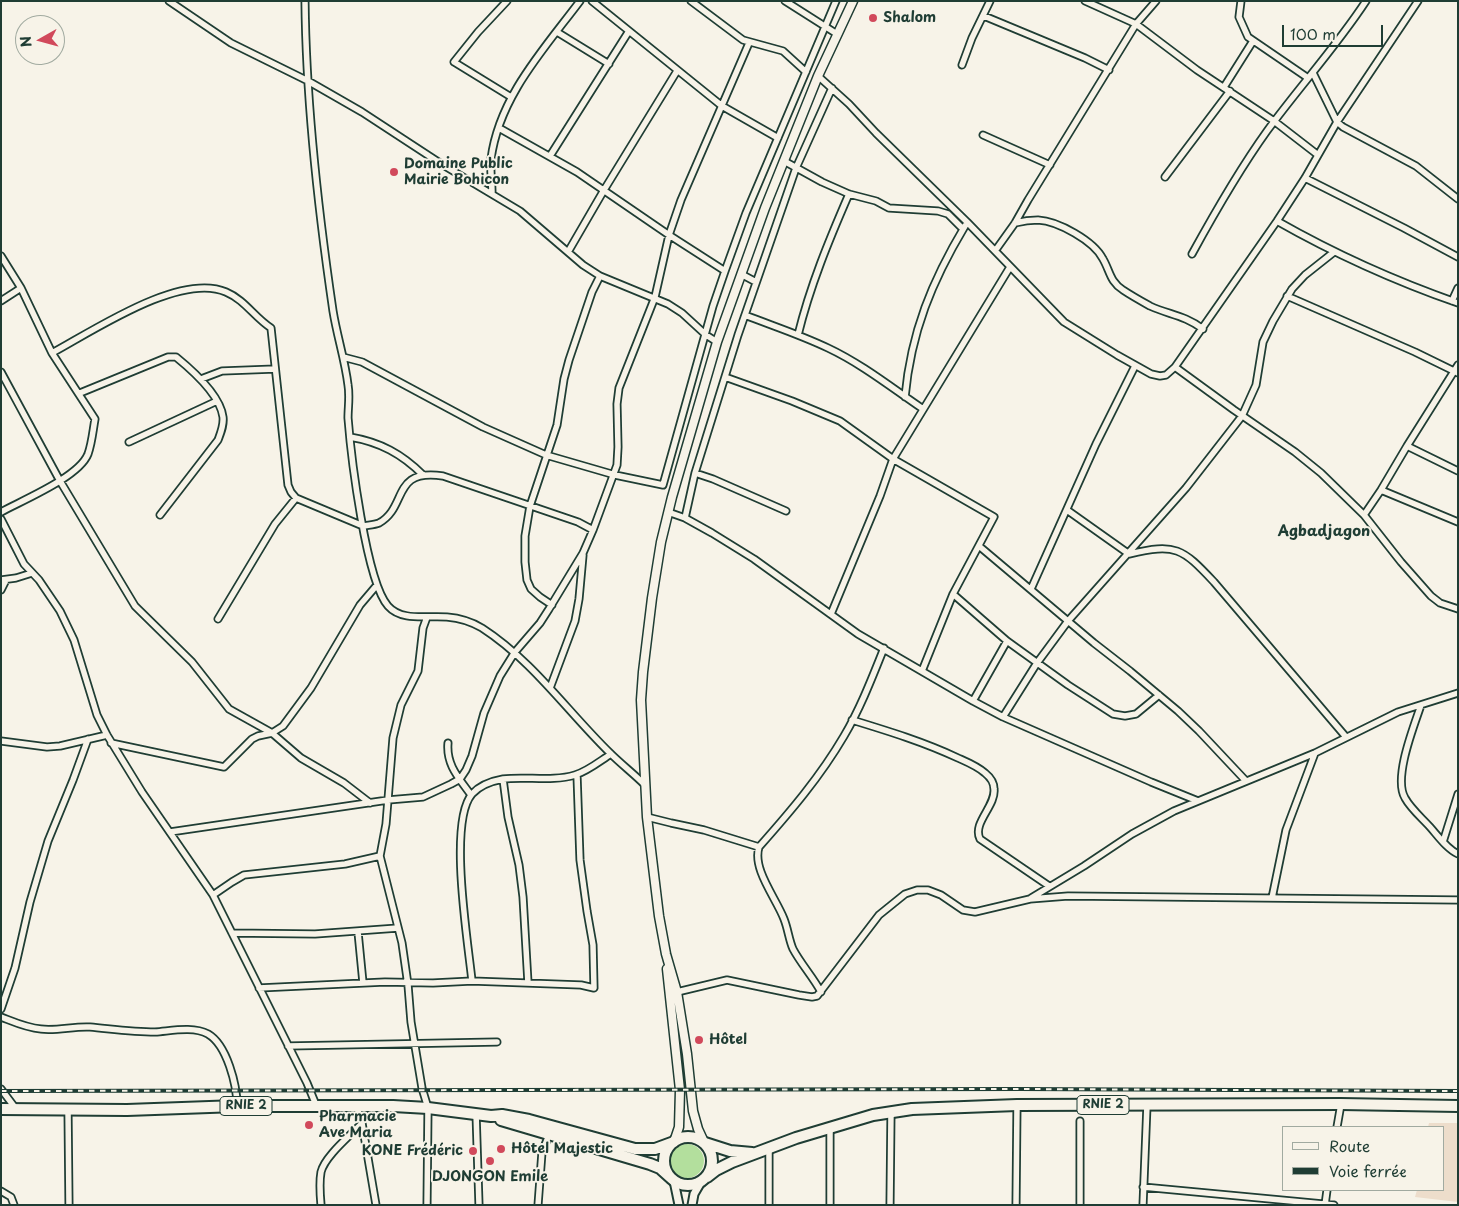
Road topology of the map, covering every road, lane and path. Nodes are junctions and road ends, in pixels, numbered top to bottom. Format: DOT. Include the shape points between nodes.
graph roads {
  1 [pos="169,1"];
  2 [pos="305,1"];
  3 [pos="507,1"];
  4 [pos="580,1"];
  5 [pos="592,1"];
  6 [pos="691,1"];
  7 [pos="785,1"];
  8 [pos="836,1"];
  9 [pos="853,1"];
  10 [pos="990,1"];
  11 [pos="1085,1"];
  12 [pos="1156,1"];
  13 [pos="1241,1"];
  14 [pos="1366,1"];
  15 [pos="1418,1"];
  16 [pos="1098,4"];
  17 [pos="984,16"];
  18 [pos="1136,24"];
  19 [pos="825,26"];
  20 [pos="629,31"];
  21 [pos="557,32"];
  22 [pos="836,34"];
  23 [pos="1253,41"];
  24 [pos="749,43"];
  25 [pos="609,64"];
  26 [pos="962,65"];
  27 [pos="1109,70"];
  28 [pos="677,71"];
  29 [pos="806,72"];
  30 [pos="818,76"];
  31 [pos="1311,76"];
  32 [pos="308,81"];
  33 [pos="1224,87"];
  34 [pos="832,88"];
  35 [pos="1230,91"];
  36 [pos="511,97"];
  37 [pos="722,106"];
  38 [pos="1274,121"];
  39 [pos="1337,122"];
  40 [pos="499,128"];
  41 [pos="983,135"];
  42 [pos="778,138"];
  43 [pos="1318,155"];
  44 [pos="550,156"];
  45 [pos="784,161"];
  46 [pos="1050,165"];
  47 [pos="796,168"];
  48 [pos="1165,176"];
  49 [pos="1305,178"];
  50 [pos="604,190"];
  51 [pos="492,193"];
  52 [pos="848,194"];
  53 [pos="1458,199"];
  54 [pos="1277,221"];
  55 [pos="967,222"];
  56 [pos="1015,222"];
  57 [pos="963,229"];
  58 [pos="669,235"];
  59 [pos="995,251"];
  60 [pos="568,252"];
  61 [pos="1334,252"];
  62 [pos="1192,254"];
  63 [pos="1,256"];
  64 [pos="1458,257"];
  65 [pos="1010,267"];
  66 [pos="725,271"];
  67 [pos="741,274"];
  68 [pos="600,276"];
  69 [pos="756,282"];
  70 [pos="22,288"];
  71 [pos="1458,288"];
  72 [pos="1287,296"];
  73 [pos="655,297"];
  74 [pos="1,302"];
  75 [pos="1455,302"];
  76 [pos="745,315"];
  77 [pos="1203,328"];
  78 [pos="798,334"];
  79 [pos="706,335"];
  80 [pos="717,342"];
  81 [pos="52,353"];
  82 [pos="343,357"];
  83 [pos="1135,366"];
  84 [pos="1175,367"];
  85 [pos="275,369"];
  86 [pos="1456,370"];
  87 [pos="1,372"];
  88 [pos="725,377"];
  89 [pos="201,379"];
  90 [pos="80,393"];
  91 [pos="905,397"];
  92 [pos="217,400"];
  93 [pos="923,409"];
  94 [pos="1242,416"];
  95 [pos="350,437"];
  96 [pos="129,442"];
  97 [pos="1408,446"];
  98 [pos="546,455"];
  99 [pos="892,459"];
  100 [pos="1458,471"];
  101 [pos="695,473"];
  102 [pos="423,475"];
  103 [pos="615,475"];
  104 [pos="60,481"];
  105 [pos="1381,490"];
  106 [pos="296,498"];
  107 [pos="530,506"];
  108 [pos="1066,510"];
  109 [pos="786,511"];
  110 [pos="1,512"];
  111 [pos="668,512"];
  112 [pos="1364,514"];
  113 [pos="160,515"];
  114 [pos="685,518"];
  115 [pos="1,519"];
  116 [pos="1458,522"];
  117 [pos="363,526"];
  118 [pos="593,530"];
  119 [pos="979,546"];
  120 [pos="583,553"];
  121 [pos="1129,554"];
  122 [pos="32,573"];
  123 [pos="3,580"];
  124 [pos="376,585"];
  125 [pos="1031,589"];
  126 [pos="1,590"];
  127 [pos="953,594"];
  128 [pos="552,605"];
  129 [pos="1458,609"];
  130 [pos="831,614"];
  131 [pos="427,617"];
  132 [pos="218,619"];
  133 [pos="1068,621"];
  134 [pos="1007,641"];
  135 [pos="884,648"];
  136 [pos="515,652"];
  137 [pos="1037,663"];
  138 [pos="922,671"];
  139 [pos="550,688"];
  140 [pos="1458,692"];
  141 [pos="1159,696"];
  142 [pos="973,701"];
  143 [pos="1421,705"];
  144 [pos="1003,716"];
  145 [pos="852,720"];
  146 [pos="272,733"];
  147 [pos="107,735"];
  148 [pos="1346,737"];
  149 [pos="88,739"];
  150 [pos="1,740"];
  151 [pos="111,743"];
  152 [pos="448,743"];
  153 [pos="1315,753"];
  154 [pos="611,754"];
  155 [pos="577,775"];
  156 [pos="460,779"];
  157 [pos="503,779"];
  158 [pos="1246,781"];
  159 [pos="645,784"];
  160 [pos="1458,794"];
  161 [pos="471,795"];
  162 [pos="388,800"];
  163 [pos="1198,801"];
  164 [pos="370,803"];
  165 [pos="647,816"];
  166 [pos="170,832"];
  167 [pos="1444,842"];
  168 [pos="759,847"];
  169 [pos="1458,854"];
  170 [pos="380,856"];
  171 [pos="1049,886"];
  172 [pos="213,895"];
  173 [pos="1272,898"];
  174 [pos="1030,899"];
  175 [pos="1458,900"];
  176 [pos="398,928"];
  177 [pos="358,932"];
  178 [pos="232,933"];
  179 [pos="666,954"];
  180 [pos="472,981"];
  181 [pos="407,982"];
  182 [pos="363,983"];
  183 [pos="528,983"];
  184 [pos="259,988"];
  185 [pos="677,992"];
  186 [pos="821,992"];
  187 [pos="1,1009"];
  188 [pos="1,1017"];
  189 [pos="497,1042"];
  190 [pos="416,1044"];
  191 [pos="288,1046"];
  192 [pos="1,1089"];
  193 [pos="1341,1104"];
  194 [pos="316,1105"];
  195 [pos="356,1105"];
  196 [pos="1017,1105"];
  197 [pos="1147,1105"];
  198 [pos="237,1106"];
  199 [pos="1458,1106"];
  200 [pos="428,1108"];
  201 [pos="1,1109"];
  202 [pos="16,1109"];
  203 [pos="68,1110"];
  204 [pos="891,1112"];
  205 [pos="476,1113"];
  206 [pos="491,1116"];
  207 [pos="1080,1121"];
  208 [pos="362,1123"];
  209 [pos="1337,1126"];
  210 [pos="830,1128"];
  211 [pos="549,1135"];
  212 [pos="674,1142"];
  213 [pos="704,1142"];
  214 [pos="769,1148"];
  215 [pos="755,1153"];
  216 [pos="672,1179"];
  217 [pos="704,1180"];
  218 [pos="1143,1187"];
  219 [pos="1,1191"];
  220 [pos="1327,1191"];
  221 [pos="14,1205"];
  222 [pos="69,1205"];
  223 [pos="321,1205"];
  224 [pos="376,1205"];
  225 [pos="427,1205"];
  226 [pos="479,1205"];
  227 [pos="538,1205"];
  228 [pos="679,1205"];
  229 [pos="692,1205"];
  230 [pos="769,1205"];
  231 [pos="830,1205"];
  232 [pos="890,1205"];
  233 [pos="1016,1205"];
  234 [pos="1080,1205"];
  235 [pos="1143,1205"];
  236 [pos="1325,1205"];
  237 [pos="1334,1205"];
  1 -- 32 [label="street" via="231,43"];
  2 -- 32 [label="street"];
  3 -- 36 [label="street" via="454,62"];
  4 -- 21 [label="street"];
  5 -- 20 [label="street"];
  6 -- 24 [label="street"];
  7 -- 19 [label="street"];
  8 -- 19 [label="street"];
  9 -- 22 [label="main road"];
  10 -- 17 [label="street"];
  11 -- 16 [label="street"];
  12 -- 18 [label="street"];
  13 -- 23 [label="street" via="1241,24"];
  14 -- 31 [label="street"];
  15 -- 39 [label="street"];
  16 -- 18 [label="street"];
  17 -- 26 [label="street"];
  17 -- 27 [label="street"];
  18 -- 27 [label="street"];
  18 -- 33 [label="street"];
  19 -- 22 [label="street"];
  19 -- 29 [label="street"];
  20 -- 25 [label="street"];
  20 -- 28 [label="street"];
  21 -- 25 [label="street"];
  21 -- 36 [label="street"];
  22 -- 30 [label="main road"];
  23 -- 31 [label="street"];
  23 -- 33 [label="street"];
  24 -- 29 [label="street" via="783,51"];
  24 -- 37 [label="street"];
  25 -- 44 [label="street"];
  27 -- 46 [label="street"];
  28 -- 37 [label="street"];
  28 -- 50 [label="street"];
  29 -- 42 [label="street"];
  30 -- 34 [label="street"];
  30 -- 45 [label="main road"];
  31 -- 38 [label="street"];
  31 -- 39 [label="street"];
  32 -- 51 [label="street"];
  32 -- 82 [label="street" via="318,194 333,311"];
  33 -- 35 [label="street"];
  34 -- 47 [label="street"];
  34 -- 55 [label="street"];
  35 -- 38 [label="street"];
  35 -- 48 [label="street"];
  36 -- 40 [label="street"];
  37 -- 42 [label="street"];
  37 -- 58 [label="street" via="699,155"];
  38 -- 43 [label="street"];
  38 -- 62 [label="street"];
  39 -- 43 [label="street"];
  39 -- 53 [label="street" via="1416,166"];
  40 -- 44 [label="street"];
  40 -- 51 [label="street" via="491,160"];
  41 -- 46 [label="street"];
  42 -- 66 [label="street"];
  43 -- 49 [label="street"];
  44 -- 50 [label="street"];
  45 -- 47 [label="street"];
  45 -- 67 [label="main road"];
  46 -- 56 [label="street"];
  47 -- 52 [label="street"];
  47 -- 69 [label="street"];
  49 -- 54 [label="street"];
  49 -- 64 [label="street"];
  50 -- 58 [label="street"];
  50 -- 60 [label="street"];
  51 -- 60 [label="street"];
  52 -- 57 [label="street" via="895,209 948,214"];
  52 -- 78 [label="street" via="822,257"];
  54 -- 61 [label="street"];
  54 -- 77 [label="street"];
  55 -- 57 [label="street"];
  55 -- 59 [label="street"];
  56 -- 59 [label="street"];
  56 -- 77 [label="street" via="1038,220 1065,228 1099,253 1116,285 1151,306"];
  57 -- 91 [label="street" via="934,283 915,334"];
  58 -- 66 [label="street"];
  58 -- 73 [label="street"];
  59 -- 65 [label="street"];
  60 -- 68 [label="street"];
  61 -- 72 [label="street" via="1305,275"];
  61 -- 75 [label="street"];
  63 -- 70 [label="street"];
  65 -- 83 [label="street" via="1064,322"];
  65 -- 93 [label="street"];
  66 -- 79 [label="street"];
  67 -- 69 [label="street"];
  67 -- 80 [label="main road"];
  68 -- 73 [label="street"];
  68 -- 98 [label="street" via="569,360 557,425"];
  69 -- 76 [label="street"];
  70 -- 74 [label="street"];
  70 -- 81 [label="street"];
  71 -- 75 [label="street"];
  72 -- 86 [label="street"];
  72 -- 94 [label="street" via="1263,342 1256,385"];
  73 -- 79 [label="street" via="682,313"];
  73 -- 103 [label="street" via="619,388"];
  76 -- 78 [label="street"];
  76 -- 88 [label="street"];
  77 -- 84 [label="street"];
  78 -- 91 [label="street" via="852,361"];
  79 -- 80 [label="street"];
  79 -- 103 [label="street" via="662,485"];
  80 -- 111 [label="main road"];
  81 -- 85 [label="street" via="143,304 183,290 214,288 238,299 270,328"];
  81 -- 90 [label="street"];
  82 -- 95 [label="street" via="349,389"];
  82 -- 98 [label="street" via="362,362 483,427"];
  83 -- 84 [label="street" via="1160,376"];
  83 -- 108 [label="street"];
  84 -- 94 [label="street"];
  85 -- 89 [label="street" via="222,371"];
  85 -- 106 [label="street" via="288,485"];
  86 -- 97 [label="street"];
  87 -- 104 [label="street"];
  88 -- 99 [label="street" via="840,421"];
  88 -- 101 [label="street"];
  89 -- 90 [label="street" via="172,356"];
  89 -- 92 [label="street"];
  90 -- 104 [label="street" via="95,419 88,455"];
  91 -- 93 [label="street"];
  92 -- 96 [label="street"];
  92 -- 113 [label="street" via="223,418 218,440"];
  93 -- 99 [label="street"];
  94 -- 112 [label="street" via="1295,452"];
  94 -- 121 [label="street"];
  95 -- 102 [label="street" via="378,443 410,462"];
  95 -- 117 [label="street"];
  97 -- 100 [label="street"];
  97 -- 105 [label="street"];
  98 -- 103 [label="street"];
  98 -- 107 [label="street"];
  99 -- 119 [label="street" via="994,518"];
  99 -- 130 [label="street"];
  101 -- 109 [label="street"];
  101 -- 114 [label="street"];
  102 -- 107 [label="street" via="443,476"];
  102 -- 117 [label="street" via="408,483 384,519"];
  103 -- 118 [label="street"];
  104 -- 110 [label="street"];
  104 -- 146 [label="street" via="135,606 192,662 229,709"];
  105 -- 112 [label="street"];
  105 -- 116 [label="street"];
  106 -- 117 [label="street"];
  106 -- 132 [label="street" via="274,524"];
  107 -- 118 [label="street"];
  107 -- 128 [label="street" via="525,536 527,580 532,589"];
  108 -- 121 [label="street"];
  108 -- 125 [label="street"];
  111 -- 114 [label="street"];
  111 -- 159 [label="main road" via="652,598 643,672"];
  112 -- 129 [label="street" via="1431,596"];
  114 -- 130 [label="street" via="754,560"];
  115 -- 122 [label="street" via="17,552"];
  117 -- 124 [label="street"];
  118 -- 120 [label="street"];
  119 -- 125 [label="street"];
  119 -- 127 [label="street"];
  120 -- 128 [label="street"];
  120 -- 139 [label="street" via="574,621"];
  121 -- 133 [label="street"];
  121 -- 148 [label="street" via="1163,548 1179,551 1196,562"];
  122 -- 123 [label="street"];
  122 -- 147 [label="street" via="50,595 74,640 97,715"];
  123 -- 126 [label="street"];
  124 -- 131 [label="street" via="389,608 396,613"];
  124 -- 146 [label="street" via="360,605 311,688 283,726"];
  125 -- 133 [label="street"];
  127 -- 134 [label="street"];
  127 -- 138 [label="street"];
  128 -- 136 [label="street"];
  130 -- 135 [label="street"];
  131 -- 136 [label="street" via="446,616 471,623"];
  131 -- 162 [label="street" via="418,672 401,705 396,725"];
  133 -- 137 [label="street"];
  133 -- 141 [label="street"];
  134 -- 137 [label="street"];
  134 -- 142 [label="street"];
  135 -- 138 [label="street"];
  135 -- 145 [label="street"];
  136 -- 139 [label="street"];
  136 -- 156 [label="street" via="491,694 470,763"];
  137 -- 141 [label="street" via="1113,714 1136,714"];
  137 -- 144 [label="street"];
  138 -- 142 [label="street"];
  139 -- 154 [label="street"];
  140 -- 143 [label="street"];
  141 -- 158 [label="street" via="1199,731"];
  142 -- 144 [label="street"];
  143 -- 148 [label="street" via="1398,712"];
  143 -- 167 [label="street" via="1409,742 1401,787 1408,803"];
  144 -- 163 [label="street"];
  145 -- 168 [label="street" via="806,792"];
  145 -- 171 [label="street" via="938,748 986,773 995,793 978,828 980,839"];
  146 -- 151 [label="street" via="252,739 224,767"];
  146 -- 164 [label="street" via="301,758 344,783"];
  147 -- 149 [label="street"];
  147 -- 151 [label="street"];
  148 -- 153 [label="street"];
  149 -- 150 [label="street" via="60,746"];
  149 -- 187 [label="street" via="48,840 15,968"];
  151 -- 166 [label="street"];
  152 -- 156 [label="street" via="449,760"];
  153 -- 158 [label="street"];
  153 -- 173 [label="street" via="1286,830"];
  154 -- 155 [label="street"];
  154 -- 159 [label="street"];
  155 -- 157 [label="street"];
  155 -- 183 [label="street" via="580,860 593,945 594,988"];
  156 -- 161 [label="street"];
  156 -- 162 [label="street" via="423,797"];
  157 -- 161 [label="street" via="482,786"];
  157 -- 183 [label="street" via="523,897"];
  158 -- 163 [label="street"];
  159 -- 165 [label="main road"];
  160 -- 167 [label="street"];
  161 -- 180 [label="street" via="463,818 460,847"];
  162 -- 164 [label="street"];
  162 -- 170 [label="street"];
  163 -- 171 [label="street" via="1132,834"];
  164 -- 166 [label="street"];
  165 -- 168 [label="street"];
  165 -- 179 [label="main road"];
  166 -- 172 [label="street"];
  167 -- 169 [label="street"];
  168 -- 186 [label="street" via="758,864 784,919 794,950"];
  170 -- 172 [label="street" via="345,864 244,875"];
  170 -- 176 [label="street"];
  171 -- 174 [label="street"];
  172 -- 178 [label="street"];
  173 -- 174 [label="street" via="1068,896"];
  173 -- 175 [label="street"];
  174 -- 186 [label="street" via="975,912 963,910 928,890 905,894 879,915"];
  176 -- 177 [label="street"];
  176 -- 181 [label="street"];
  177 -- 178 [label="street"];
  177 -- 182 [label="street"];
  178 -- 184 [label="street"];
  179 -- 185 [label="main road"];
  179 -- 212 [label="main road" via="680,1090 679,1127"];
  180 -- 181 [label="street"];
  180 -- 183 [label="street"];
  181 -- 182 [label="street"];
  181 -- 190 [label="street"];
  182 -- 184 [label="street"];
  184 -- 191 [label="street"];
  185 -- 186 [label="street" via="728,980 809,997"];
  185 -- 213 [label="main road" via="693,1111"];
  188 -- 198 [label="street" via="40,1029 89,1027 206,1033 226,1058 235,1083"];
  189 -- 190 [label="street"];
  190 -- 191 [label="street"];
  190 -- 200 [label="street"];
  191 -- 194 [label="street"];
  192 -- 202 [label="street"];
  193 -- 197 [label="highway, RNIE 2"];
  193 -- 199 [label="highway, RNIE 2"];
  193 -- 209 [label="street"];
  194 -- 195 [label="highway, RNIE 2"];
  194 -- 198 [label="highway, RNIE 2"];
  195 -- 200 [label="highway, RNIE 2"];
  195 -- 208 [label="street"];
  196 -- 197 [label="highway, RNIE 2"];
  196 -- 204 [label="highway, RNIE 2"];
  196 -- 233 [label="street"];
  197 -- 218 [label="street"];
  198 -- 203 [label="highway, RNIE 2"];
  200 -- 205 [label="highway, RNIE 2"];
  200 -- 225 [label="street"];
  201 -- 202 [label="highway, RNIE 2"];
  202 -- 203 [label="highway, RNIE 2"];
  203 -- 222 [label="street"];
  204 -- 210 [label="highway, RNIE 2"];
  204 -- 232 [label="street"];
  205 -- 206 [label="highway, RNIE 2"];
  205 -- 226 [label="street"];
  206 -- 211 [label="highway, RNIE 2"];
  206 -- 212 [label="highway, RNIE 2" via="528,1120 636,1149 656,1149"];
  207 -- 234 [label="street"];
  208 -- 223 [label="street" via="325,1161 320,1182"];
  208 -- 224 [label="street"];
  210 -- 214 [label="highway, RNIE 2"];
  210 -- 231 [label="street"];
  211 -- 216 [label="highway, RNIE 2" via="650,1164"];
  211 -- 227 [label="street" via="542,1152"];
  212 -- 213 [label="highway" via="689,1136"];
  212 -- 216 [label="highway" via="664,1156 665,1167"];
  213 -- 215 [label="highway, RNIE 2" via="730,1151"];
  213 -- 217 [label="highway" via="713,1157 711,1170"];
  214 -- 215 [label="highway, RNIE 2"];
  214 -- 230 [label="street"];
  215 -- 217 [label="highway, RNIE 2" via="722,1166"];
  216 -- 217 [label="highway" via="687,1186"];
  216 -- 228 [label="street"];
  217 -- 229 [label="street" via="694,1194"];
  218 -- 235 [label="street"];
  218 -- 236 [label="street"];
  219 -- 221 [label="street" via="11,1197"];
  220 -- 236 [label="street"];
  236 -- 237 [label="street"];
}
